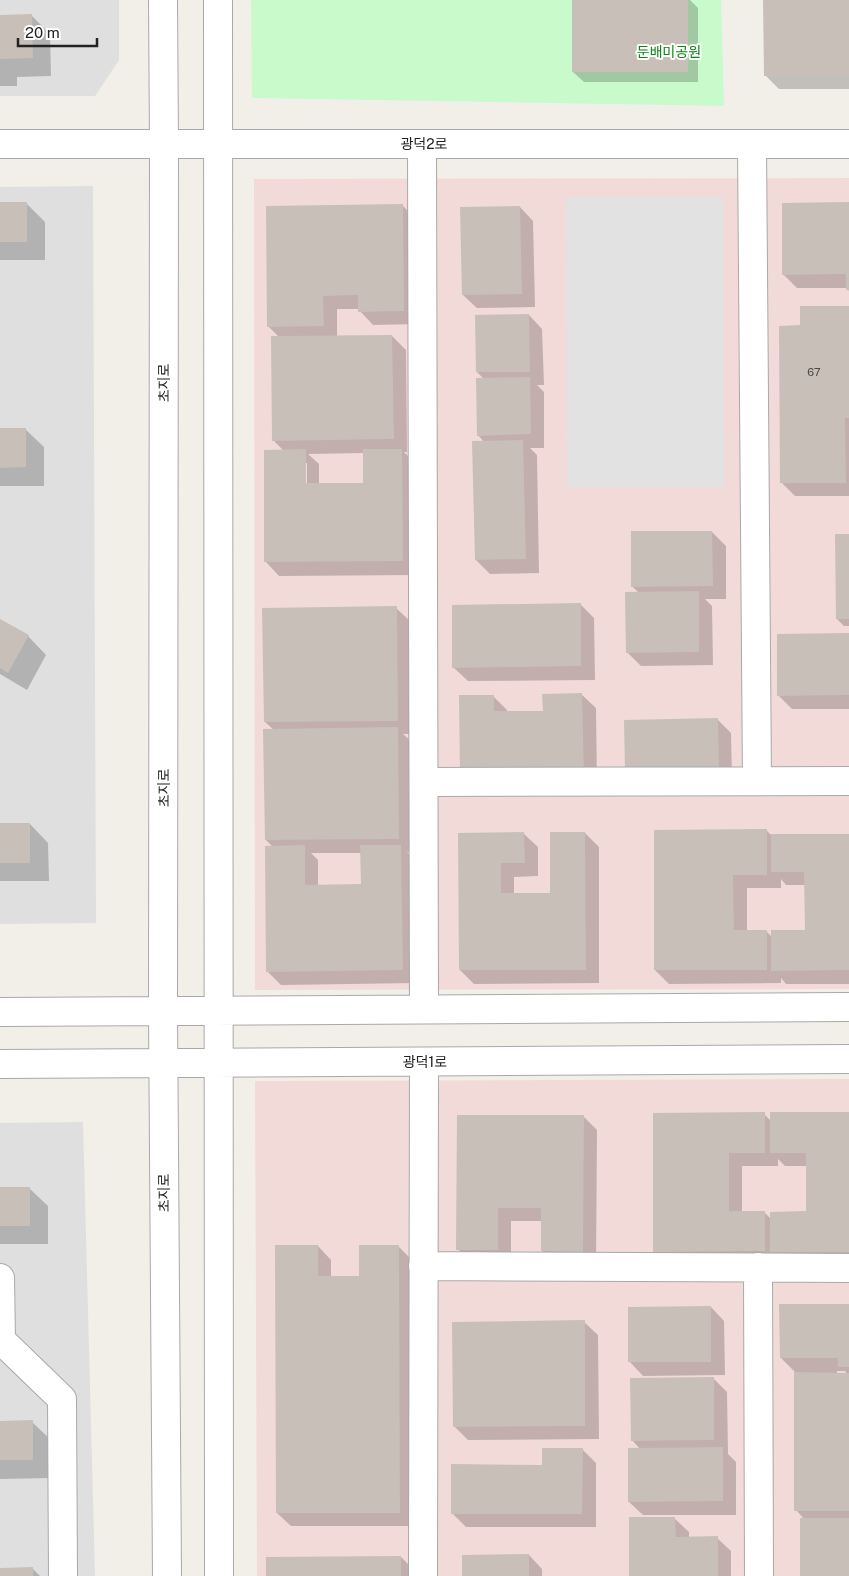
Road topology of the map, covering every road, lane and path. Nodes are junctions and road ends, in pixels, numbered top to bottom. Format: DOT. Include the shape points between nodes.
graph roads {
  1 [pos="163,0"];
  2 [pos="218,0"];
  3 [pos="0,144"];
  4 [pos="164,144"];
  5 [pos="218,144"];
  6 [pos="422,144"];
  7 [pos="752,144"];
  8 [pos="849,144"];
  9 [pos="849,780"];
  10 [pos="757,781"];
  11 [pos="424,782"];
  12 [pos="849,1007"];
  13 [pos="424,1009"];
  14 [pos="218,1010"];
  15 [pos="163,1011"];
  16 [pos="0,1012"];
  17 [pos="849,1059"];
  18 [pos="424,1062"];
  19 [pos="218,1063"];
  20 [pos="0,1064"];
  21 [pos="163,1064"];
  22 [pos="423,1266"];
  23 [pos="758,1267"];
  24 [pos="849,1268"];
  25 [pos="0,1278"];
  26 [pos="11,1361"];
  27 [pos="63,1576"];
  28 [pos="166,1576"];
  29 [pos="219,1576"];
  30 [pos="423,1576"];
  31 [pos="759,1576"];
  1 -- 4 [label="street, 초지로"];
  2 -- 5 [label="street"];
  3 -- 4 [label="street, 광덕2로"];
  4 -- 5 [label="street, 광덕2로"];
  4 -- 15 [label="street, 초지로"];
  5 -- 6 [label="street, 광덕2로"];
  5 -- 14 [label="street"];
  6 -- 7 [label="street, 광덕2로"];
  6 -- 11 [label="street"];
  7 -- 8 [label="street, 광덕2로"];
  7 -- 10 [label="street"];
  9 -- 10 [label="street"];
  10 -- 11 [label="street"];
  11 -- 13 [label="street"];
  12 -- 13 [label="street"];
  13 -- 14 [label="street"];
  14 -- 15 [label="street"];
  14 -- 19 [label="street"];
  15 -- 16 [label="street"];
  15 -- 21 [label="street, 초지로"];
  17 -- 18 [label="street, 광덕1로"];
  18 -- 19 [label="street, 광덕1로"];
  18 -- 22 [label="street"];
  19 -- 21 [label="street, 광덕1로"];
  19 -- 29 [label="street"];
  20 -- 21 [label="street, 광덕1로"];
  21 -- 28 [label="street, 초지로"];
  22 -- 23 [label="street"];
  22 -- 30 [label="street"];
  23 -- 24 [label="street"];
  23 -- 31 [label="street"];
  25 -- 26 [label="street" via="1,1340"];
  26 -- 27 [label="street" via="62,1399"];
}
